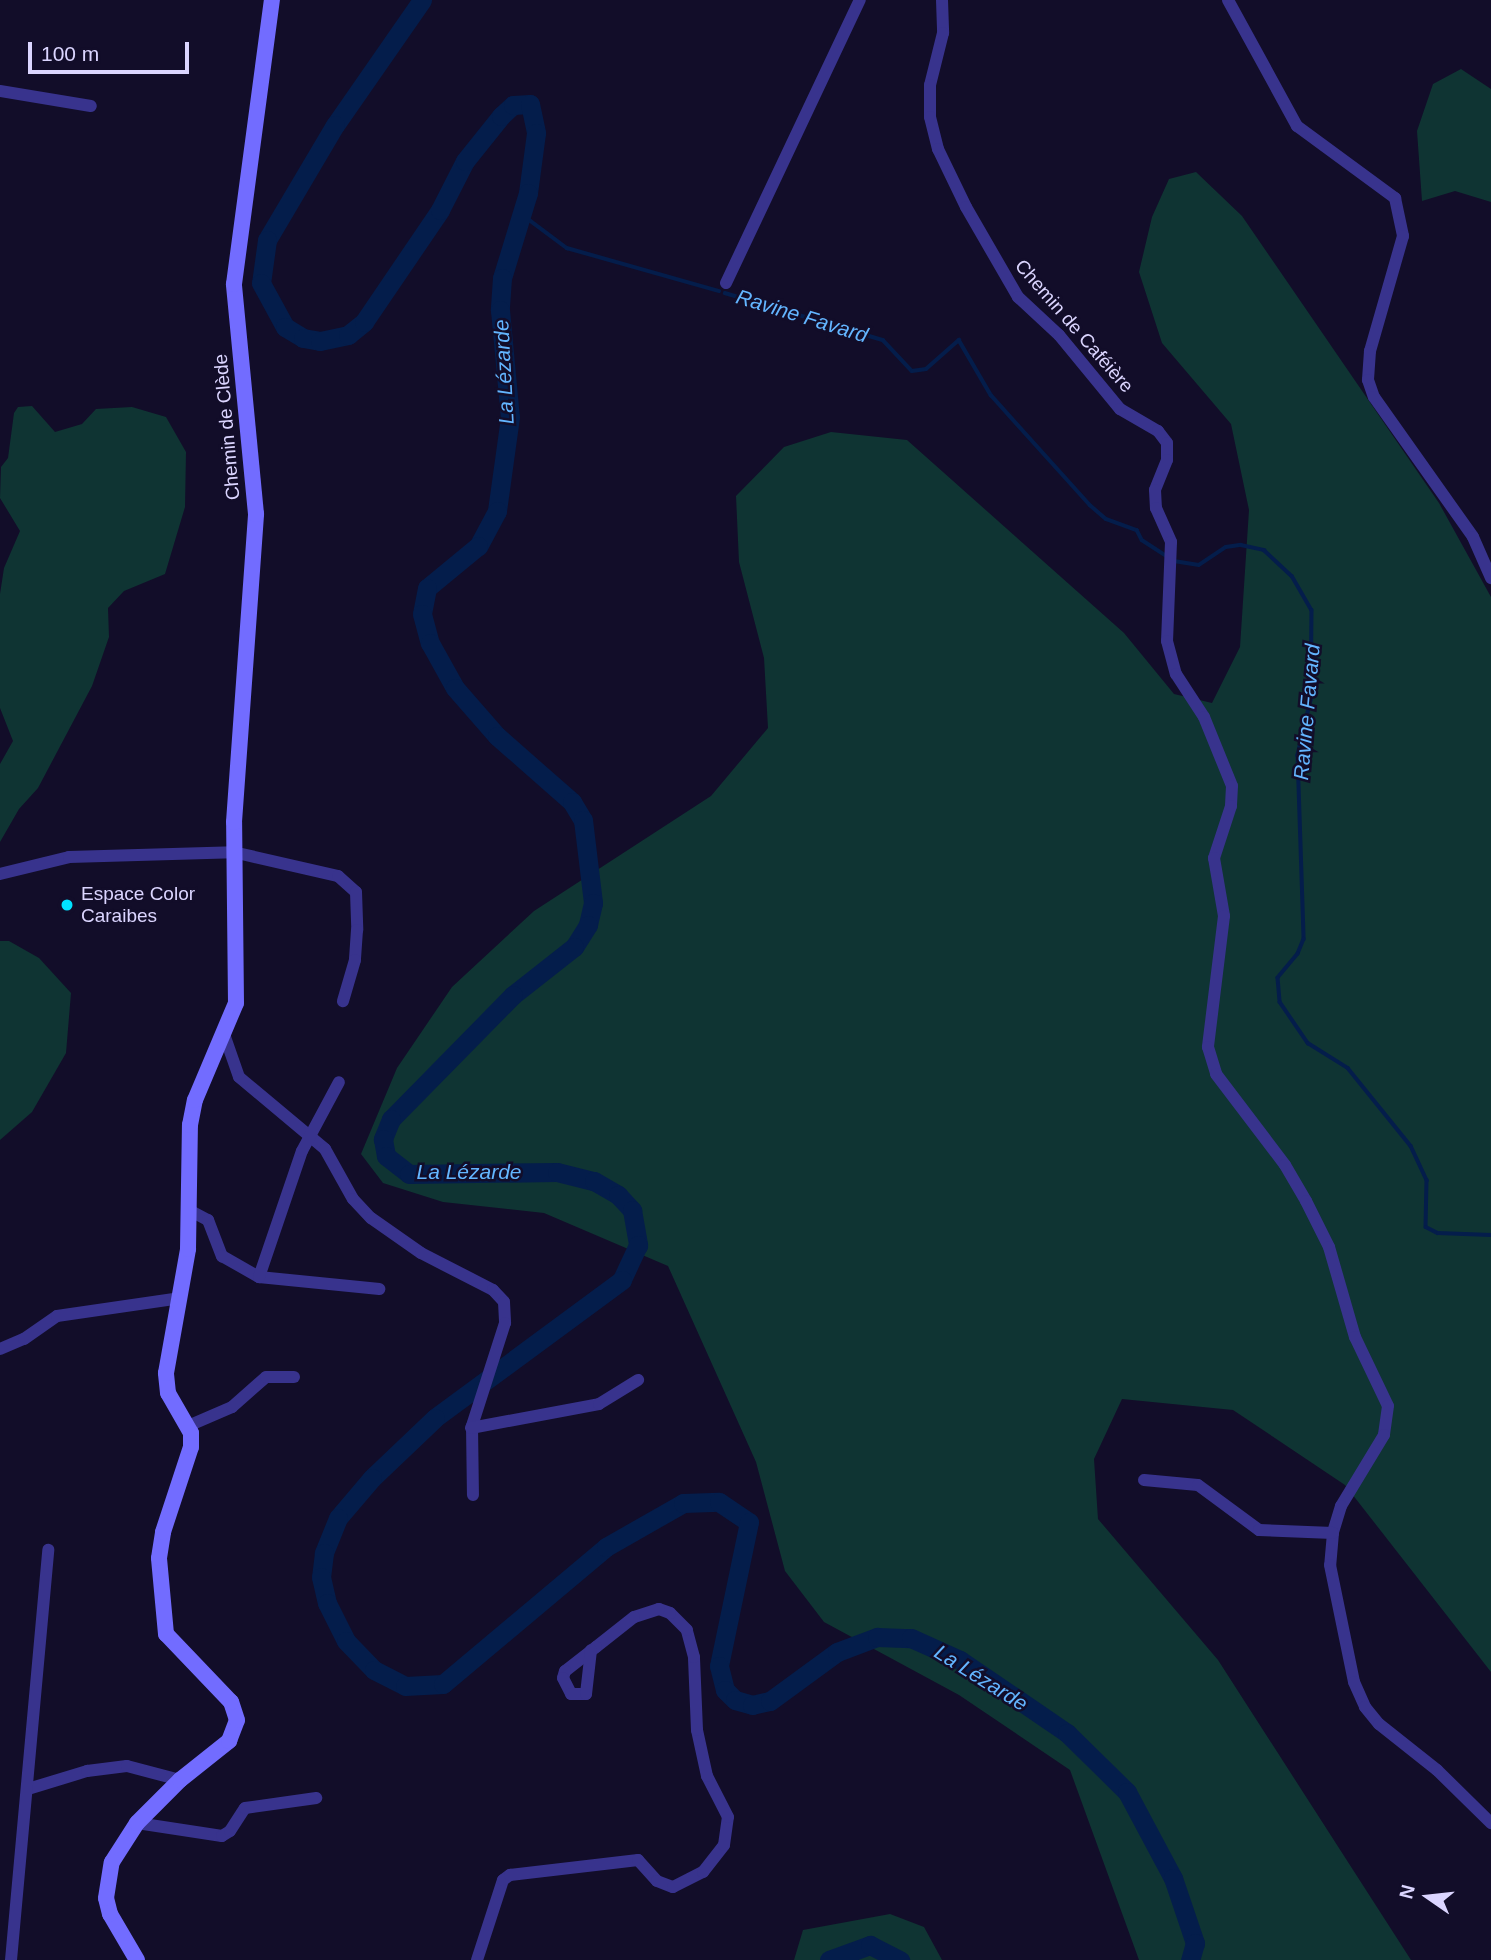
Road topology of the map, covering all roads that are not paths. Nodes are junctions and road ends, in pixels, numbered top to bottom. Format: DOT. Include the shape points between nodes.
graph roads {
  1 [pos="272,0"];
  2 [pos="860,0"];
  3 [pos="942,0"];
  4 [pos="1228,0"];
  5 [pos="0,91"];
  6 [pos="92,106"];
  7 [pos="726,283"];
  8 [pos="1491,578"];
  9 [pos="233,852"];
  10 [pos="0,874"];
  11 [pos="344,1001"];
  12 [pos="225,1037"];
  13 [pos="340,1082"];
  14 [pos="309,1136"];
  15 [pos="187,1209"];
  16 [pos="259,1277"];
  17 [pos="379,1289"];
  18 [pos="181,1298"];
  19 [pos="0,1349"];
  20 [pos="294,1377"];
  21 [pos="638,1380"];
  22 [pos="188,1426"];
  23 [pos="471,1428"];
  24 [pos="1144,1480"];
  25 [pos="473,1495"];
  26 [pos="1333,1533"];
  27 [pos="48,1550"];
  28 [pos="591,1650"];
  29 [pos="180,1780"];
  30 [pos="28,1789"];
  31 [pos="316,1798"];
  32 [pos="137,1823"];
  33 [pos="1491,1823"];
  34 [pos="11,1960"];
  35 [pos="137,1960"];
  36 [pos="477,1960"];
  1 -- 9 [label="main road, Chemin de Clède" via="234,284 256,514"];
  2 -- 7 [label="street"];
  3 -- 26 [label="street, Chemin de Caféière" via="943,33 930,85 930,117 938,149 994,262 1018,297 1059,335 1120,409 1158,431 1167,443 1167,460 1155,490 1156,508 1172,553 1167,642 1176,674 1204,717 1232,786 1231,806 1214,858 1224,916 1208,1047 1216,1074 1285,1165 1306,1201 1329,1247 1355,1337 1388,1406 1384,1435 1341,1506"];
  4 -- 8 [label="street" via="1297,126 1395,198 1403,236 1370,351 1367,380 1374,397 1473,537"];
  5 -- 6 [label="street"];
  9 -- 10 [label="street" via="69,857"];
  9 -- 11 [label="street" via="338,876 353,886 357,946"];
  9 -- 12 [label="main road, Chemin de Clède" via="236,1003"];
  12 -- 14 [label="street" via="249,1091"];
  12 -- 15 [label="main road, Chemin de Clède" via="195,1100"];
  13 -- 14 [label="street"];
  14 -- 16 [label="street"];
  14 -- 23 [label="street" via="330,1156 353,1199 371,1218 421,1253 500,1295 507,1311 505,1323"];
  15 -- 16 [label="street" via="208,1220 222,1256"];
  15 -- 18 [label="main road, Chemin de Clède"];
  16 -- 17 [label="street"];
  18 -- 19 [label="street" via="57,1316"];
  18 -- 22 [label="main road, Chemin de Clède" via="166,1373 168,1393"];
  20 -- 22 [label="street" via="266,1377 232,1407"];
  21 -- 23 [label="street" via="599,1404"];
  22 -- 29 [label="main road" via="191,1447 160,1546 163,1620 173,1646 231,1702 237,1720 229,1741"];
  23 -- 25 [label="street"];
  24 -- 26 [label="street" via="1198,1485 1259,1530"];
  26 -- 33 [label="street, Chemin de Caféière" via="1330,1565 1354,1682 1365,1707"];
  27 -- 30 [label="street"];
  28 -- 36 [label="street" via="634,1617 650,1611 670,1613 687,1630 706,1776 728,1817 724,1845 703,1872 673,1887 657,1881 638,1860 510,1875 503,1880"];
  29 -- 30 [label="street" via="127,1766 87,1771"];
  29 -- 32 [label="main road"];
  30 -- 34 [label="street"];
  31 -- 32 [label="street" via="245,1808 222,1836"];
  32 -- 35 [label="main road" via="112,1862 106,1898 115,1925"];
}
